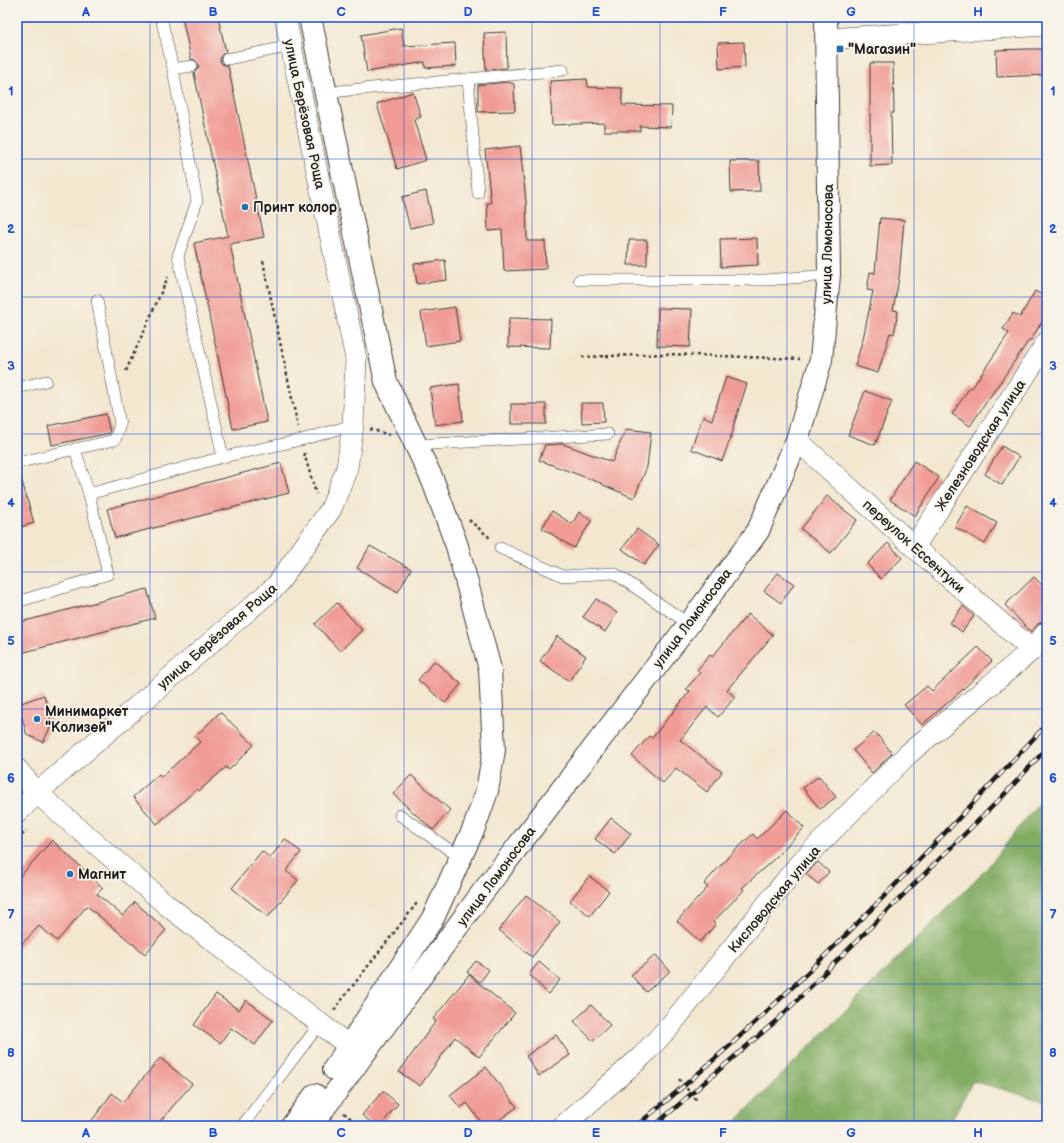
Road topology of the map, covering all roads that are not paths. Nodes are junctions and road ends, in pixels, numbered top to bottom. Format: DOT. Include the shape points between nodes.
graph roads {
  1 [pos="161,17"];
  2 [pos="285,17"];
  3 [pos="310,17"];
  4 [pos="826,17"];
  5 [pos="988,23"];
  6 [pos="1047,25"];
  7 [pos="827,39"];
  8 [pos="291,46"];
  9 [pos="227,59"];
  10 [pos="192,66"];
  11 [pos="173,69"];
  12 [pos="563,70"];
  13 [pos="468,79"];
  14 [pos="325,96"];
  15 [pos="478,193"];
  16 [pos="829,275"];
  17 [pos="579,280"];
  18 [pos="97,300"];
  19 [pos="1047,342"];
  20 [pos="46,381"];
  21 [pos="17,388"];
  22 [pos="360,430"];
  23 [pos="608,434"];
  24 [pos="797,440"];
  25 [pos="415,445"];
  26 [pos="75,449"];
  27 [pos="223,457"];
  28 [pos="17,463"];
  29 [pos="89,494"];
  30 [pos="914,547"];
  31 [pos="500,548"];
  32 [pos="17,602"];
  33 [pos="689,624"];
  34 [pos="1047,632"];
  35 [pos="1032,650"];
  36 [pos="17,770"];
  37 [pos="37,793"];
  38 [pos="400,815"];
  39 [pos="22,821"];
  40 [pos="461,858"];
  41 [pos="324,1027"];
  42 [pos="356,1052"];
  43 [pos="242,1126"];
  44 [pos="292,1126"];
  45 [pos="311,1126"];
  46 [pos="564,1126"];
  1 -- 11 [label="lane"];
  2 -- 8 [label="street, улица Берёзовая Роща"];
  3 -- 14 [label="main road"];
  4 -- 7 [label="main road, улица Ломоносова"];
  5 -- 6 [label="street"];
  5 -- 7 [label="street"];
  7 -- 16 [label="main road, улица Ломоносова"];
  8 -- 9 [label="lane"];
  8 -- 22 [label="street, улица Берёзовая Роща" via="356,359"];
  10 -- 11 [label="lane"];
  11 -- 27 [label="lane" via="197,201 178,256"];
  12 -- 13 [label="lane"];
  13 -- 14 [label="lane" via="340,91"];
  13 -- 15 [label="lane"];
  14 -- 25 [label="main road" via="386,382"];
  16 -- 17 [label="lane" via="766,280"];
  16 -- 24 [label="main road, улица Ломоносова" via="820,360"];
  18 -- 26 [label="lane" via="120,424 115,440"];
  19 -- 30 [label="street, Железноводская улица"];
  20 -- 21 [label="lane"];
  22 -- 27 [label="lane"];
  22 -- 37 [label="street, улица Берёзовая Роща" via="331,509 276,586"];
  23 -- 25 [label="lane"];
  24 -- 30 [label="street, переулок Ессентуки"];
  24 -- 33 [label="main road, улица Ломоносова" via="758,531"];
  25 -- 40 [label="main road" via="433,481 457,546 490,669 494,750 487,791"];
  26 -- 28 [label="lane"];
  26 -- 29 [label="lane"];
  27 -- 29 [label="lane"];
  29 -- 32 [label="lane" via="108,574"];
  30 -- 35 [label="street, переулок Ессентуки"];
  31 -- 33 [label="lane" via="562,576 614,573"];
  33 -- 42 [label="main road, улица Ломоносова"];
  34 -- 35 [label="street, Кисловодская улица"];
  35 -- 46 [label="street, Кисловодская улица" via="908,754 804,858 670,1026 642,1056"];
  36 -- 37 [label="street"];
  37 -- 39 [label="street, улица Берёзовая Роща"];
  37 -- 41 [label="street" via="168,906"];
  38 -- 40 [label="lane"];
  40 -- 42 [label="main road" via="433,918"];
  41 -- 42 [label="street"];
  41 -- 43 [label="lane"];
  42 -- 44 [label="main road, улица Ломоносова"];
  42 -- 45 [label="main road, улица Ломоносова"];
}
